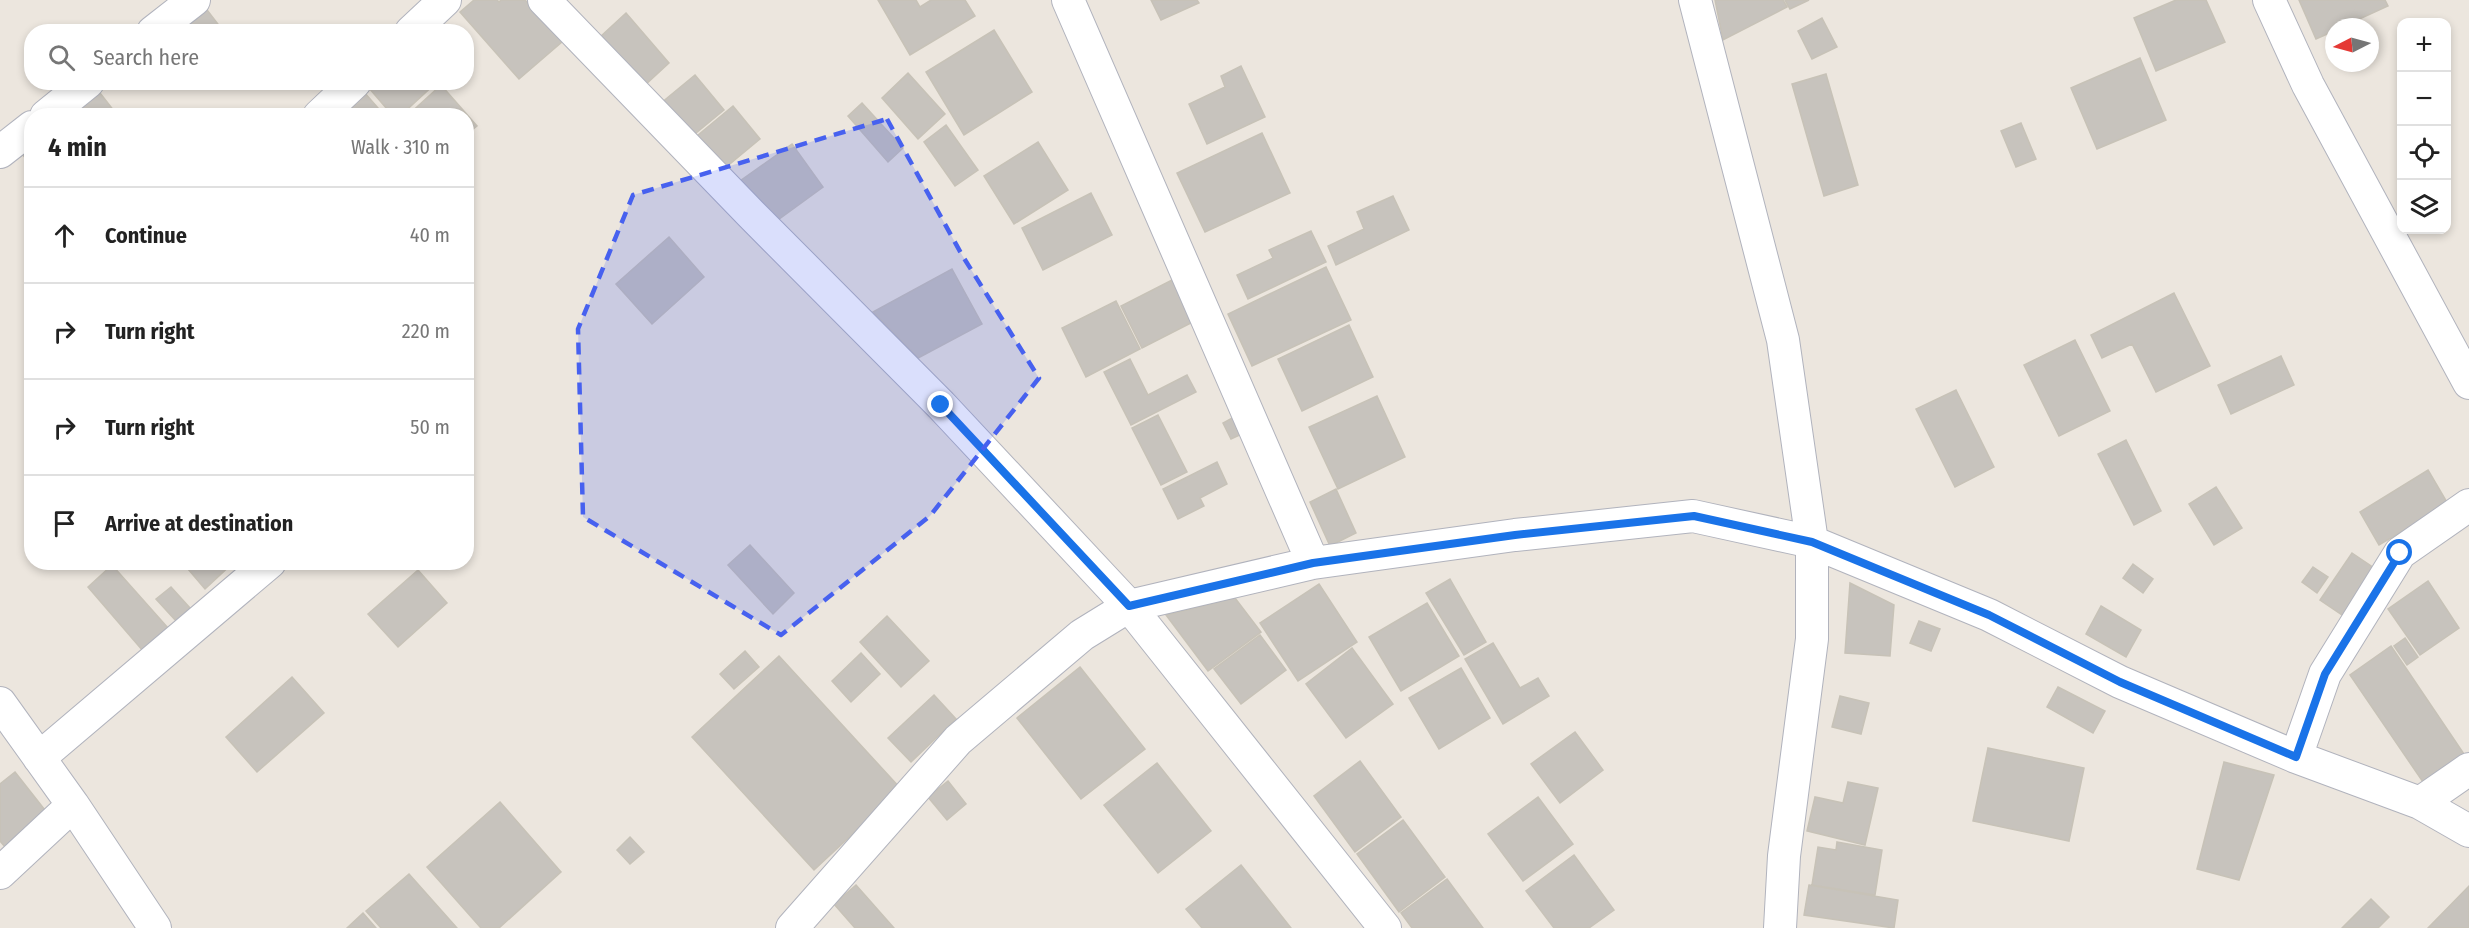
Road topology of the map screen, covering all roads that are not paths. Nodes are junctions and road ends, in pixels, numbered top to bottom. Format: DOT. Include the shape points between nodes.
graph roads {
  1 [pos="194,0"];
  2 [pos="445,0"];
  3 [pos="544,0"];
  4 [pos="1068,0"];
  5 [pos="1695,0"];
  6 [pos="2269,0"];
  7 [pos="163,24"];
  8 [pos="420,24"];
  9 [pos="78,90"];
  10 [pos="347,90"];
  11 [pos="56,108"];
  12 [pos="327,108"];
  13 [pos="24,133"];
  14 [pos="0,152"];
  15 [pos="2469,383"];
  16 [pos="2469,505"];
  17 [pos="1812,542"];
  18 [pos="1313,563"];
  19 [pos="261,570"];
  20 [pos="1129,606"];
  21 [pos="0,703"];
  22 [pos="2296,757"];
  23 [pos="39,758"];
  24 [pos="2469,769"];
  25 [pos="2420,803"];
  26 [pos="73,806"];
  27 [pos="2469,831"];
  28 [pos="0,873"];
  29 [pos="155,928"];
  30 [pos="792,928"];
  31 [pos="1385,928"];
  32 [pos="1780,928"];
  1 -- 7 [label="street"];
  2 -- 8 [label="street"];
  3 -- 20 [label="street" via="941,405"];
  4 -- 18 [label="street"];
  5 -- 17 [label="street" via="1783,340"];
  6 -- 15 [label="street" via="2308,85"];
  9 -- 11 [label="street"];
  10 -- 12 [label="street"];
  13 -- 14 [label="street"];
  16 -- 22 [label="street" via="2400,553 2325,674"];
  17 -- 18 [label="street" via="1694,516 1515,535"];
  17 -- 22 [label="street" via="1989,615 2120,682"];
  17 -- 32 [label="street" via="1812,639 1784,856"];
  18 -- 20 [label="street"];
  19 -- 23 [label="street"];
  20 -- 30 [label="street" via="1082,635 958,740"];
  20 -- 31 [label="street"];
  21 -- 23 [label="street"];
  22 -- 25 [label="street"];
  23 -- 26 [label="street"];
  24 -- 25 [label="street"];
  25 -- 27 [label="street"];
  26 -- 28 [label="street"];
  26 -- 29 [label="street"];
}
